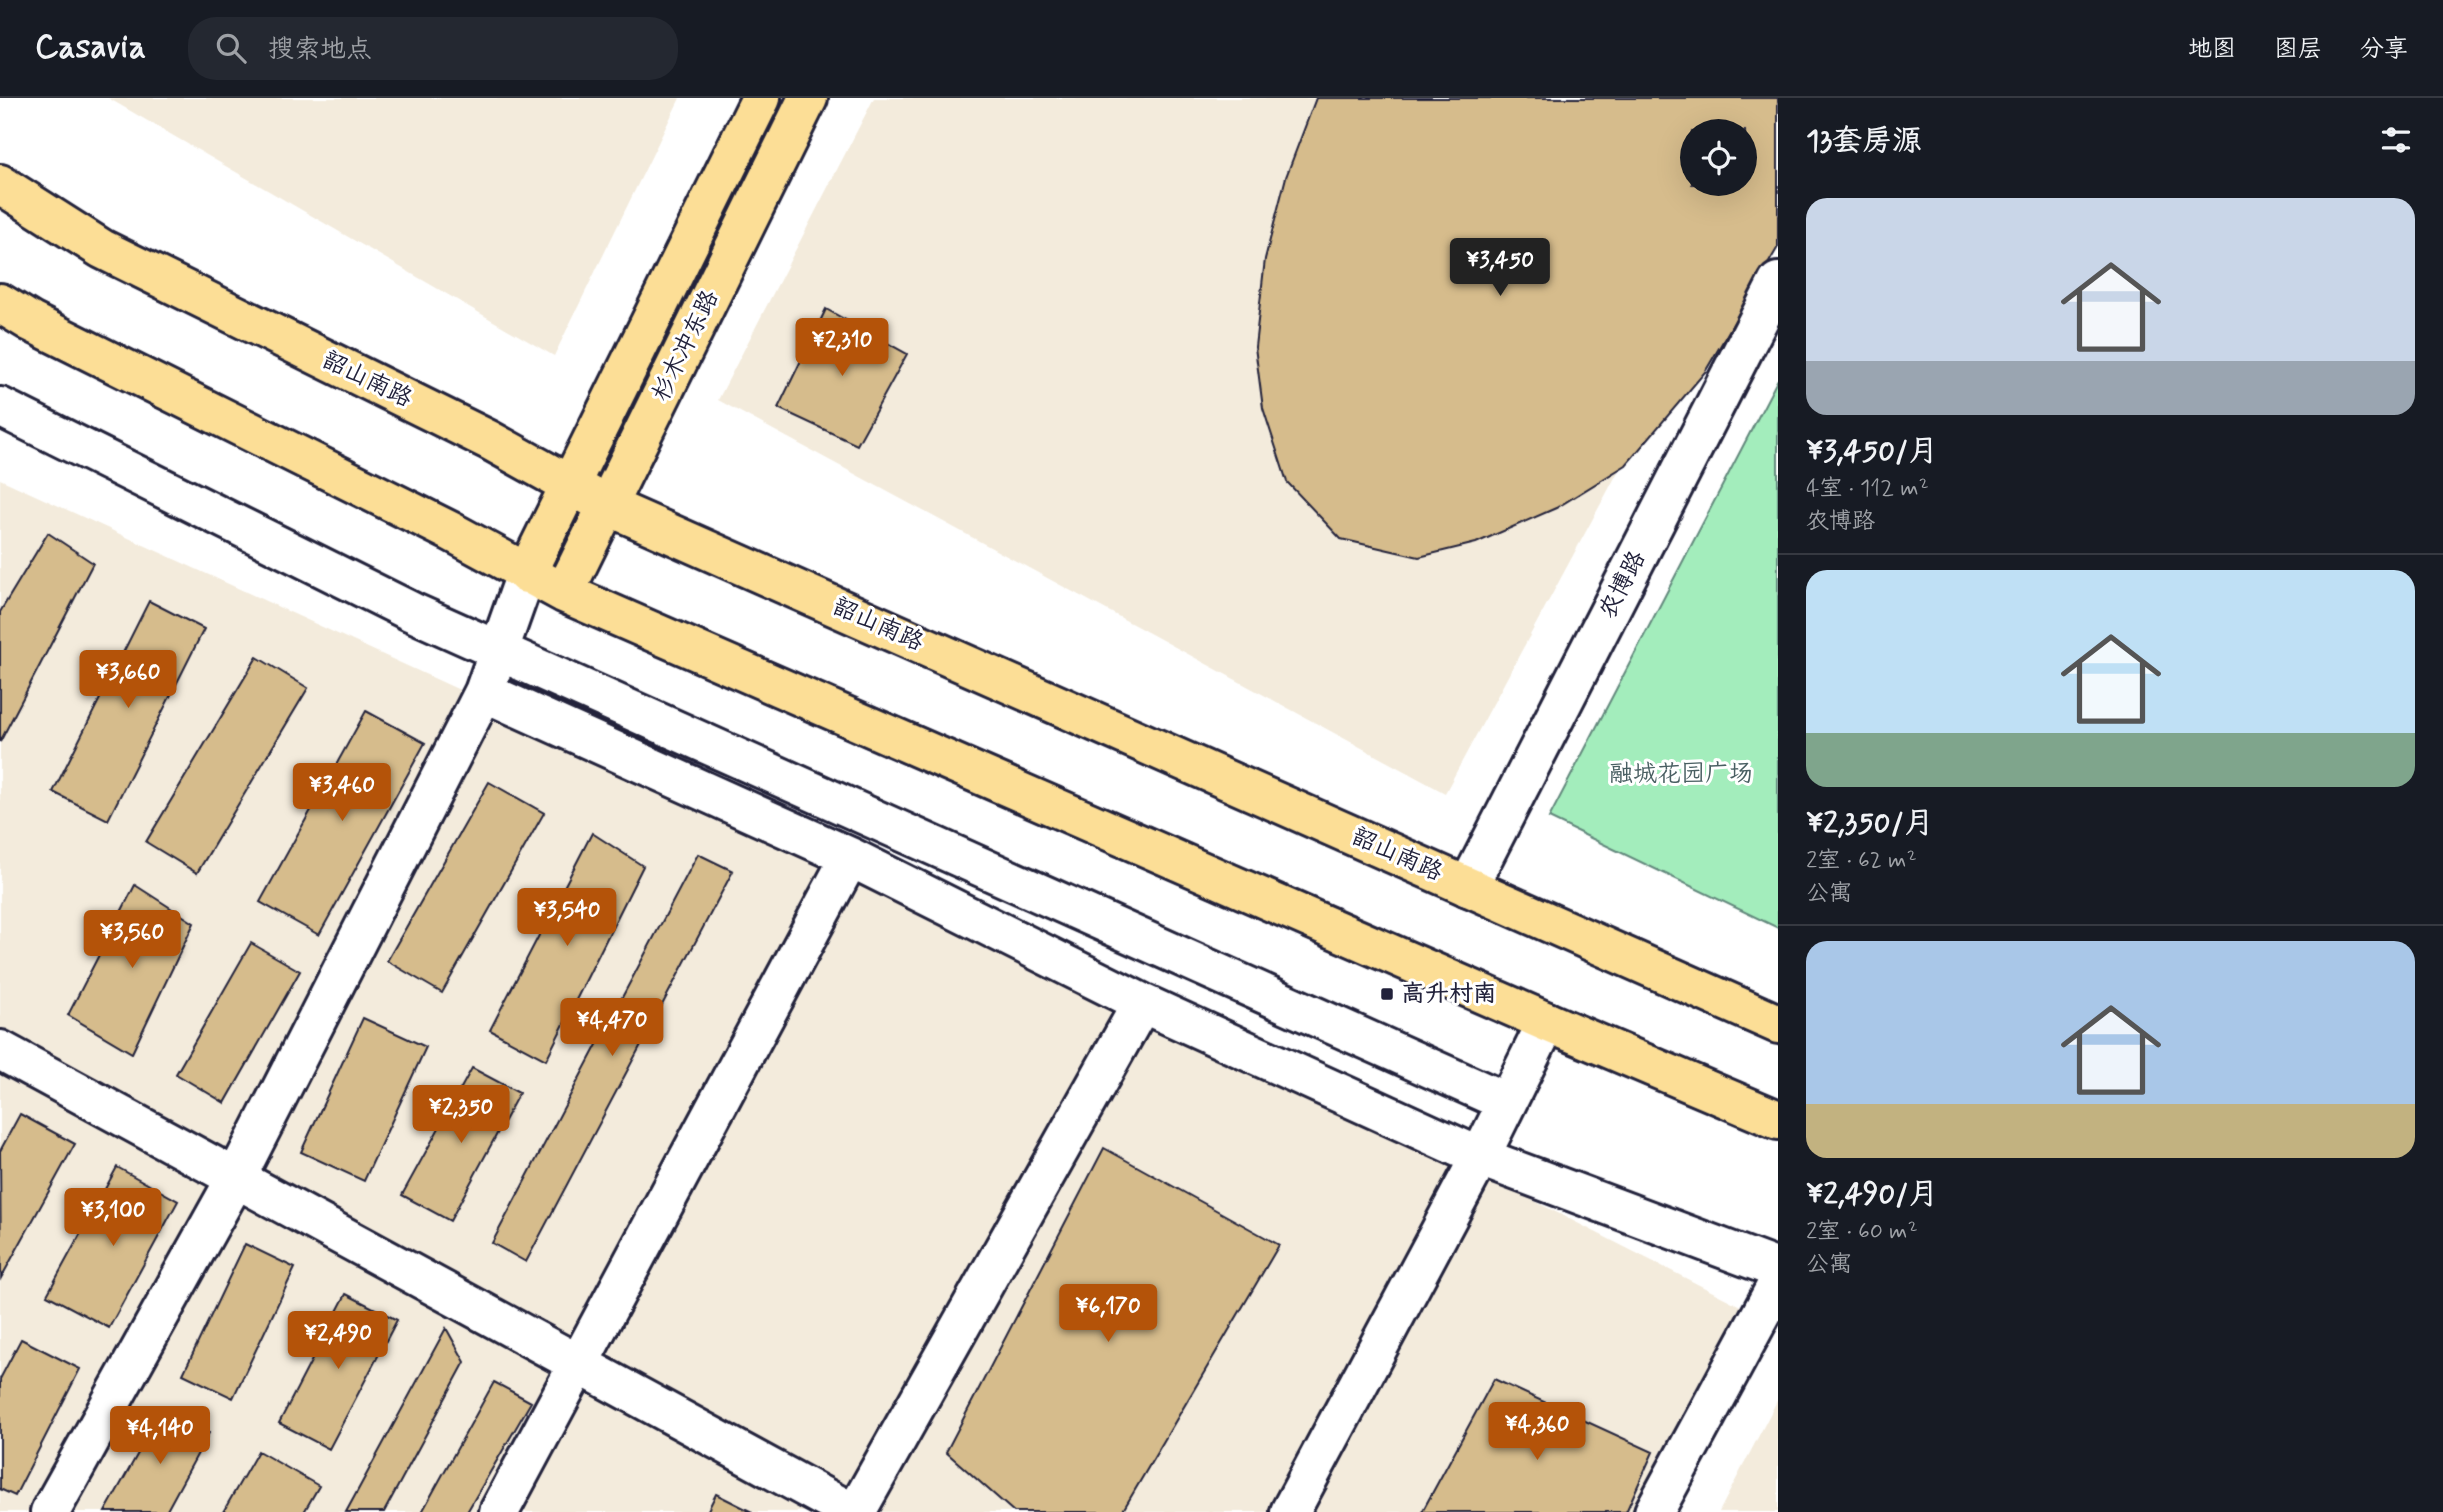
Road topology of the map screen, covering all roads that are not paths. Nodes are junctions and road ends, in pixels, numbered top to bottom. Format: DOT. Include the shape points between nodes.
graph roads {
  1 [pos="761,98"];
  2 [pos="808,98"];
  3 [pos="0,184"];
  4 [pos="1778,282"];
  5 [pos="0,303"];
  6 [pos="0,407"];
  7 [pos="569,486"];
  8 [pos="608,506"];
  9 [pos="526,574"];
  10 [pos="564,593"];
  11 [pos="498,651"];
  12 [pos="484,692"];
  13 [pos="850,857"];
  14 [pos="1468,887"];
  15 [pos="1142,1003"];
  16 [pos="1547,1022"];
  17 [pos="1778,1024"];
  18 [pos="0,1051"];
  19 [pos="1506,1102"];
  20 [pos="1778,1120"];
  21 [pos="1480,1157"];
  22 [pos="235,1180"];
  23 [pos="1778,1269"];
  24 [pos="1778,1283"];
  25 [pos="579,1365"];
  26 [pos="50,1512"];
  27 [pos="499,1512"];
  28 [pos="854,1512"];
  29 [pos="1290,1512"];
  30 [pos="1654,1512"];
  1 -- 7 [label="main road, 杉木冲东路"];
  2 -- 8 [label="main road, 杉木冲东路"];
  3 -- 7 [label="main road, 韶山南路" via="102,249 489,440"];
  4 -- 14 [label="street, 农博路"];
  5 -- 9 [label="main road"];
  6 -- 11 [label="street"];
  7 -- 8 [label="main road, 韶山南路"];
  7 -- 9 [label="main road, 杉木冲东路"];
  8 -- 10 [label="main road, 杉木冲东路"];
  8 -- 14 [label="main road, 韶山南路"];
  9 -- 10 [label="main road"];
  9 -- 11 [label="street"];
  10 -- 16 [label="main road"];
  11 -- 12 [label="street"];
  11 -- 19 [label="street"];
  12 -- 13 [label="street"];
  12 -- 22 [label="street"];
  13 -- 15 [label="street"];
  13 -- 25 [label="street"];
  14 -- 17 [label="main road, 韶山南路"];
  15 -- 21 [label="street"];
  15 -- 28 [label="street"];
  16 -- 19 [label="street"];
  16 -- 20 [label="main road"];
  18 -- 22 [label="street"];
  19 -- 21 [label="street"];
  21 -- 23 [label="street"];
  21 -- 29 [label="street"];
  22 -- 25 [label="street"];
  22 -- 26 [label="street"];
  24 -- 30 [label="street"];
  25 -- 27 [label="street"];
  25 -- 28 [label="street"];
}
